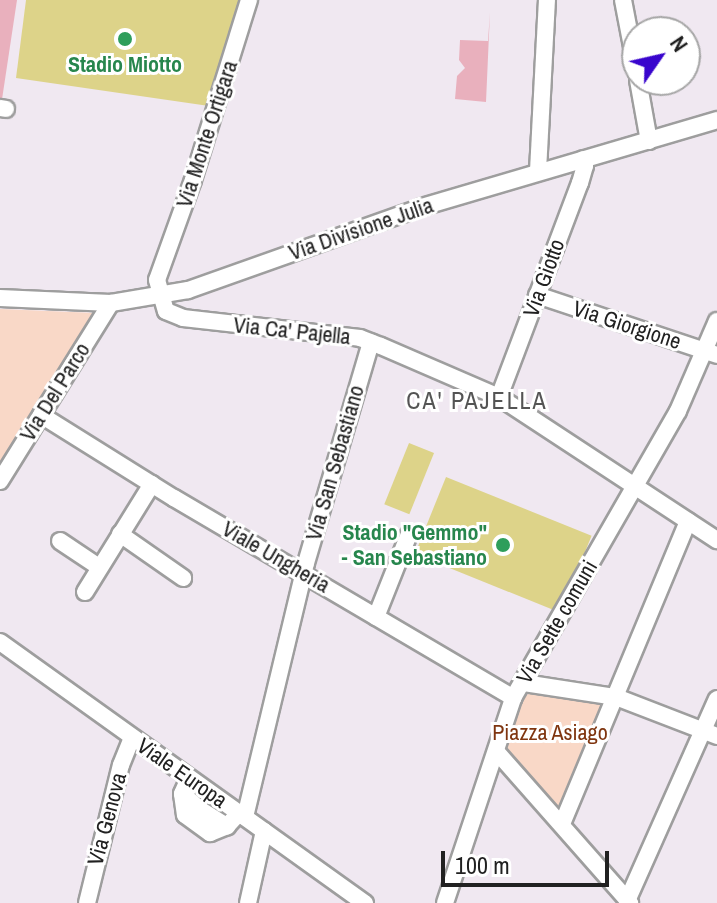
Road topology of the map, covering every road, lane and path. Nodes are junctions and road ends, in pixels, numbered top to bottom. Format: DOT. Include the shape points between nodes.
graph roads {
  1 [pos="249,0"];
  2 [pos="547,0"];
  3 [pos="641,96"];
  4 [pos="717,120"];
  5 [pos="649,141"];
  6 [pos="583,159"];
  7 [pos="538,171"];
  8 [pos="537,295"];
  9 [pos="159,297"];
  10 [pos="0,298"];
  11 [pos="111,303"];
  12 [pos="717,321"];
  13 [pos="371,342"];
  14 [pos="711,353"];
  15 [pos="499,397"];
  16 [pos="41,415"];
  17 [pos="0,481"];
  18 [pos="636,483"];
  19 [pos="152,484"];
  20 [pos="688,521"];
  21 [pos="120,534"];
  22 [pos="409,534"];
  23 [pos="717,540"];
  24 [pos="60,541"];
  25 [pos="99,567"];
  26 [pos="304,572"];
  27 [pos="183,578"];
  28 [pos="85,592"];
  29 [pos="376,617"];
  30 [pos="0,642"];
  31 [pos="524,683"];
  32 [pos="616,697"];
  33 [pos="513,698"];
  34 [pos="717,699"];
  35 [pos="710,733"];
  36 [pos="132,738"];
  37 [pos="496,751"];
  38 [pos="185,786"];
  39 [pos="237,819"];
  40 [pos="562,824"];
  41 [pos="264,831"];
  42 [pos="343,896"];
  43 [pos="629,902"];
  44 [pos="87,903"];
  45 [pos="248,903"];
  46 [pos="365,903"];
  47 [pos="445,903"];
  1 -- 9 [label="street, Via Monte Ortigara" via="157,280"];
  2 -- 7 [label="street"];
  3 -- 5 [label="street"];
  4 -- 5 [label="street, Via Divisione Julia"];
  5 -- 6 [label="street, Via Divisione Julia"];
  6 -- 7 [label="street, Via Divisione Julia"];
  6 -- 8 [label="street, Via Giotto" via="580,183"];
  7 -- 9 [label="street, Via Divisione Julia"];
  8 -- 14 [label="street, Via Giorgione"];
  8 -- 15 [label="street, Via Giotto"];
  9 -- 11 [label="street, Via Divisione Julia"];
  9 -- 13 [label="street, Via Ca' Pajella" via="171,316"];
  10 -- 11 [label="street, Via Divisione Julia"];
  11 -- 16 [label="street, Via Del Parco"];
  12 -- 14 [label="street, Via Sette comuni"];
  13 -- 15 [label="street, Via Ca' Pajella"];
  13 -- 26 [label="street, Via San Sebastiano"];
  14 -- 18 [label="street, Via Sette comuni"];
  15 -- 18 [label="street, Via Ca' Pajella"];
  16 -- 17 [label="street, Via Del Parco"];
  16 -- 19 [label="street, Viale Ungheria"];
  18 -- 20 [label="street, Via Ca' Pajella"];
  18 -- 31 [label="street, Via Sette comuni"];
  19 -- 21 [label="street"];
  19 -- 26 [label="street, Viale Ungheria"];
  20 -- 23 [label="street, Via Ca' Pajella"];
  20 -- 32 [label="street"];
  21 -- 25 [label="street"];
  21 -- 27 [label="street"];
  22 -- 29 [label="street"];
  24 -- 25 [label="street"];
  25 -- 28 [label="street"];
  26 -- 29 [label="street, Viale Ungheria"];
  26 -- 39 [label="street, Via San Sebastiano"];
  29 -- 33 [label="street, Viale Ungheria"];
  30 -- 36 [label="street, Viale Europa"];
  31 -- 32 [label="street"];
  31 -- 33 [label="street, Via Sette comuni"];
  32 -- 35 [label="street"];
  32 -- 40 [label="street"];
  33 -- 37 [label="street, Via Sette comuni"];
  34 -- 35 [label="street"];
  35 -- 43 [label="street"];
  36 -- 38 [label="street, Viale Europa"];
  36 -- 44 [label="street, Via Genova"];
  37 -- 40 [label="street"];
  37 -- 47 [label="street, Via Sette comuni"];
  38 -- 39 [label="street, Viale Europa"];
  38 -- 39 [label="street" via="185,815 210,833"];
  39 -- 41 [label="street, Viale Europa"];
  40 -- 43 [label="street"];
  41 -- 42 [label="street, Viale Europa"];
  41 -- 45 [label="street"];
  42 -- 46 [label="street, Viale Europa"];
}
